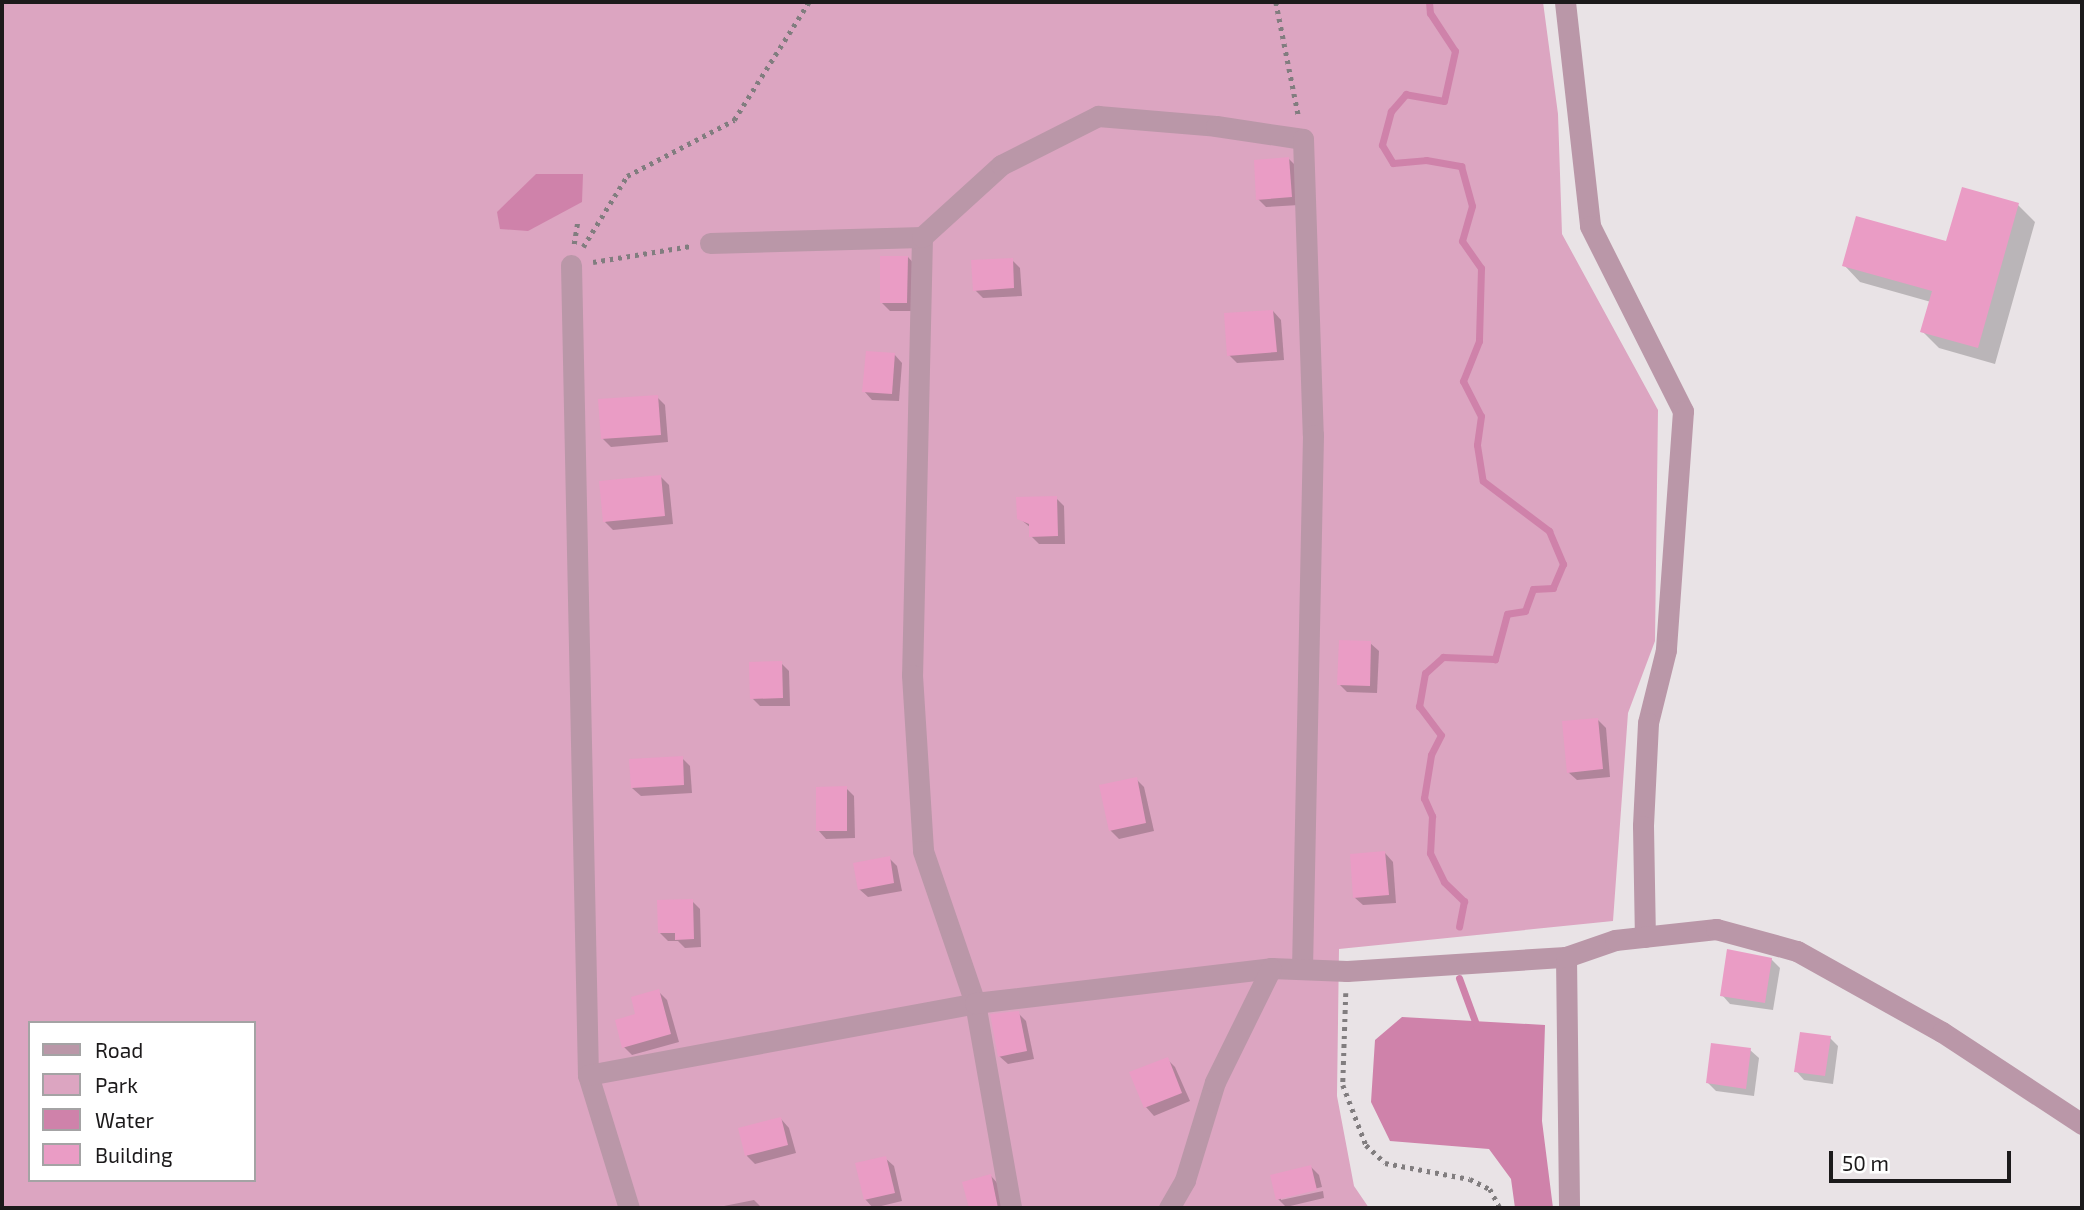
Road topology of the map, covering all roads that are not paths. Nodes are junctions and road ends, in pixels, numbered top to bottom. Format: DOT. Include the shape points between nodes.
graph roads {
  1 [pos="1565,2"];
  2 [pos="922,237"];
  3 [pos="710,243"];
  4 [pos="571,265"];
  5 [pos="1645,937"];
  6 [pos="1566,957"];
  7 [pos="1271,968"];
  8 [pos="1303,968"];
  9 [pos="975,1003"];
  10 [pos="588,1075"];
  11 [pos="2082,1124"];
  12 [pos="1185,1180"];
  13 [pos="629,1208"];
  14 [pos="1011,1208"];
  15 [pos="1169,1208"];
  16 [pos="1188,1208"];
  17 [pos="1569,1208"];
  1 -- 5 [label="street" via="1591,226 1683,411 1666,650 1648,723 1643,826"];
  2 -- 3 [label="street"];
  2 -- 8 [label="street" via="1001,165 1098,116 1303,139 1312,435"];
  2 -- 9 [label="street" via="912,675 923,851"];
  4 -- 10 [label="street"];
  5 -- 6 [label="street" via="1615,940"];
  5 -- 11 [label="street" via="1716,929 1797,951 1942,1032"];
  6 -- 8 [label="street" via="1347,971"];
  6 -- 17 [label="street"];
  7 -- 8 [label="street"];
  7 -- 9 [label="street"];
  7 -- 12 [label="street" via="1215,1082"];
  9 -- 10 [label="street"];
  9 -- 14 [label="street"];
  10 -- 13 [label="street"];
  12 -- 15 [label="street"];
  12 -- 16 [label="street"];
}
